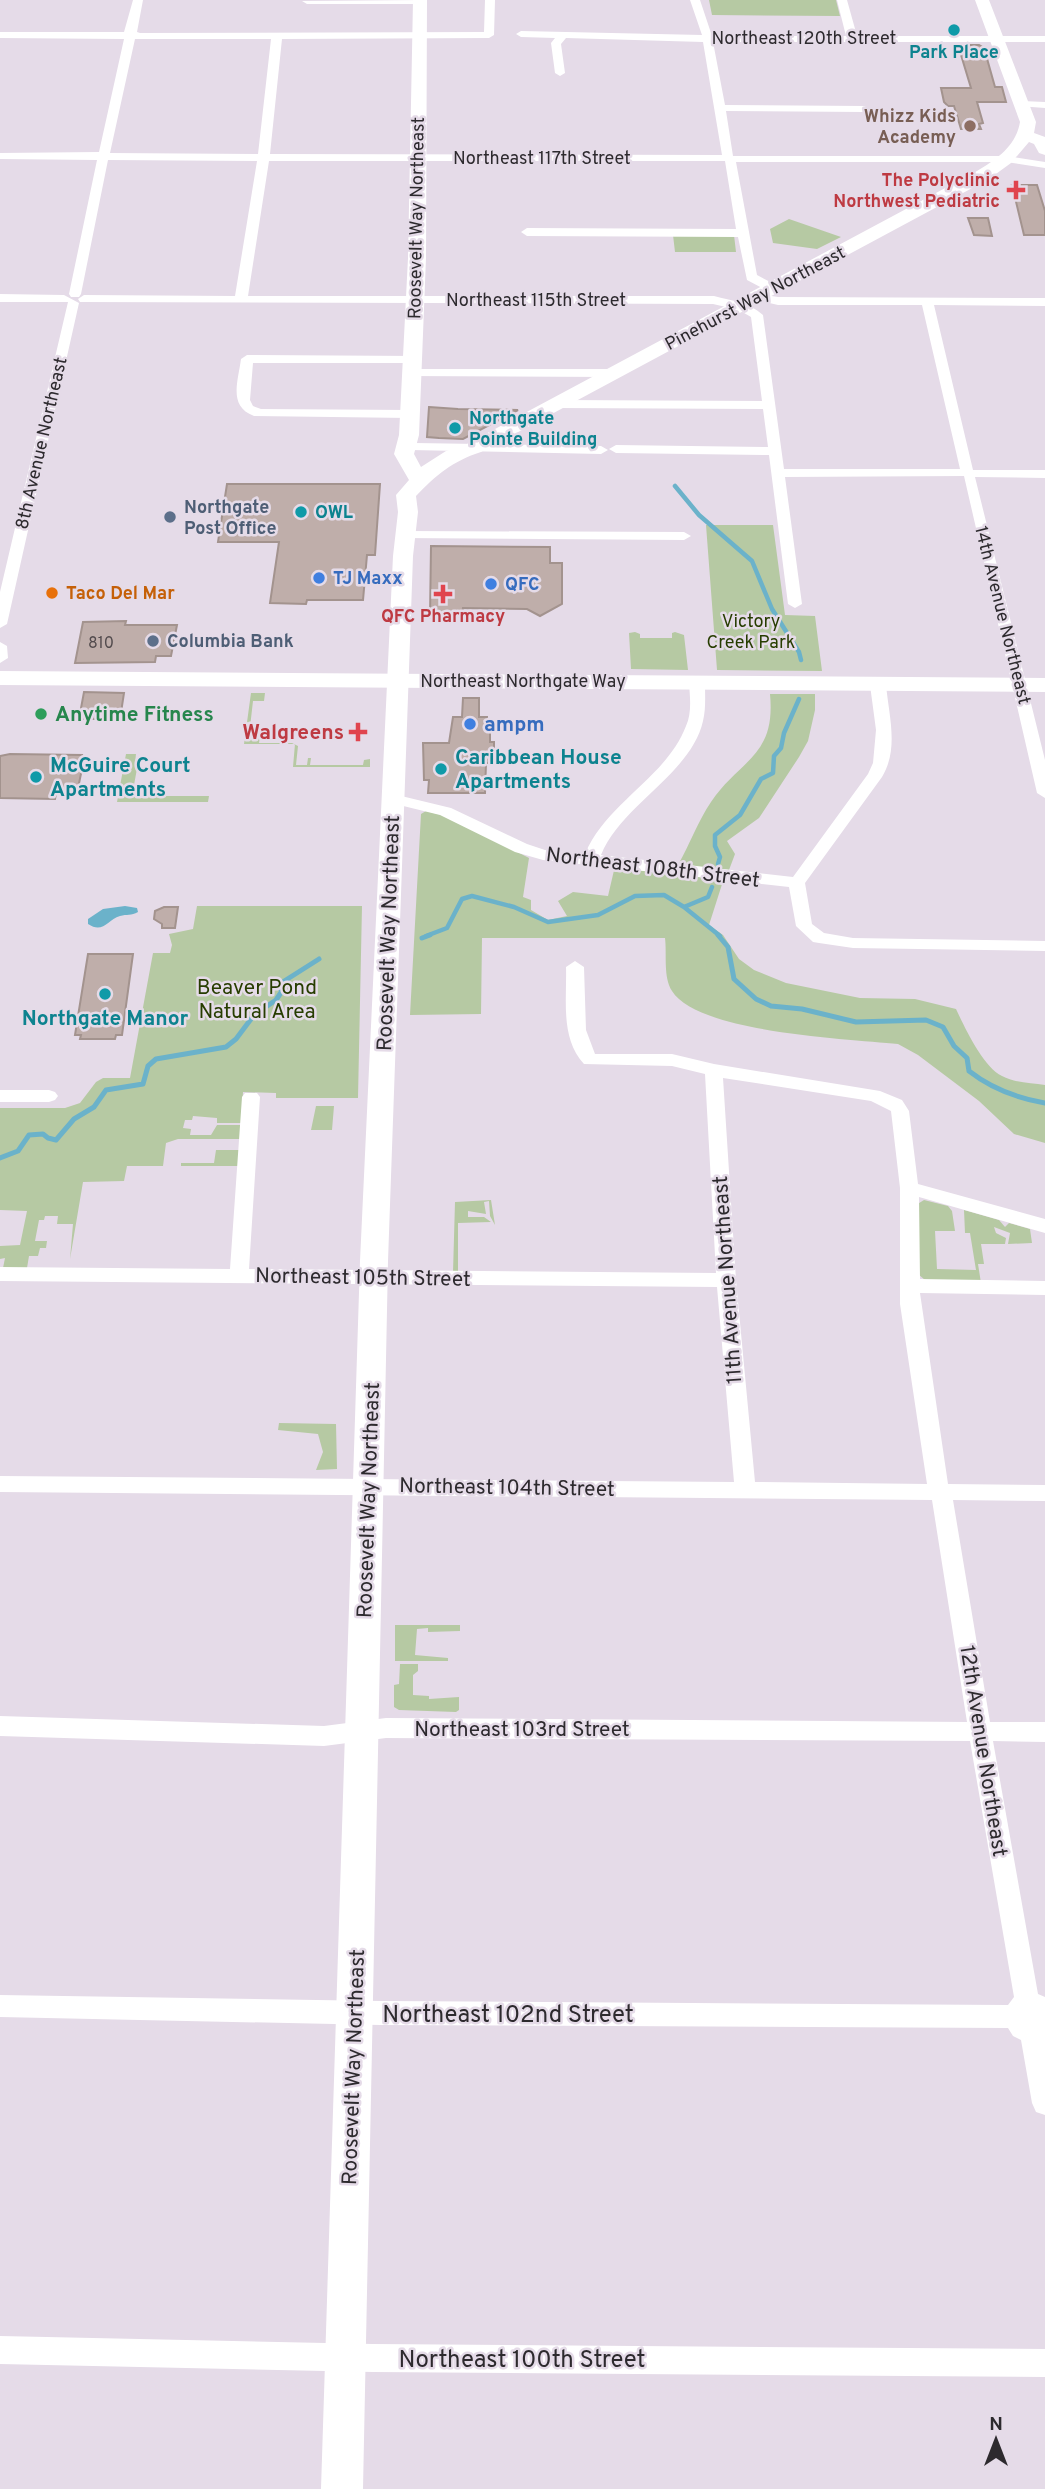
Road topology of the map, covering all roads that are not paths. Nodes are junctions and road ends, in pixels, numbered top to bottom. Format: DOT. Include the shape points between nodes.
graph roads {
  1 [pos="138,0"];
  2 [pos="490,0"];
  3 [pos="695,0"];
  4 [pos="842,0"];
  5 [pos="982,0"];
  6 [pos="307,1"];
  7 [pos="421,1"];
  8 [pos="521,34"];
  9 [pos="0,35"];
  10 [pos="130,35"];
  11 [pos="421,35"];
  12 [pos="277,36"];
  13 [pos="562,37"];
  14 [pos="707,38"];
  15 [pos="852,38"];
  16 [pos="996,39"];
  17 [pos="1045,39"];
  18 [pos="560,73"];
  19 [pos="1045,105"];
  20 [pos="719,108"];
  21 [pos="864,109"];
  22 [pos="1024,110"];
  23 [pos="1045,113"];
  24 [pos="1025,135"];
  25 [pos="1045,150"];
  26 [pos="0,156"];
  27 [pos="104,156"];
  28 [pos="418,157"];
  29 [pos="263,158"];
  30 [pos="729,159"];
  31 [pos="1006,159"];
  32 [pos="1045,165"];
  33 [pos="527,232"];
  34 [pos="744,233"];
  35 [pos="0,298"];
  36 [pos="74,299"];
  37 [pos="241,299"];
  38 [pos="751,299"];
  39 [pos="415,300"];
  40 [pos="927,302"];
  41 [pos="1045,302"];
  42 [pos="412,366"];
  43 [pos="613,373"];
  44 [pos="558,404"];
  45 [pos="768,405"];
  46 [pos="410,414"];
  47 [pos="412,441"];
  48 [pos="474,448"];
  49 [pos="774,451"];
  50 [pos="778,473"];
  51 [pos="968,473"];
  52 [pos="1045,474"];
  53 [pos="426,479"];
  54 [pos="405,534"];
  55 [pos="684,536"];
  56 [pos="795,604"];
  57 [pos="0,624"];
  58 [pos="0,646"];
  59 [pos="0,657"];
  60 [pos="0,678"];
  61 [pos="398,680"];
  62 [pos="697,683"];
  63 [pos="878,685"];
  64 [pos="1032,685"];
  65 [pos="1045,793"];
  66 [pos="393,799"];
  67 [pos="591,859"];
  68 [pos="797,883"];
  69 [pos="1045,946"];
  70 [pos="575,967"];
  71 [pos="714,1070"];
  72 [pos="0,1096"];
  73 [pos="49,1096"];
  74 [pos="251,1097"];
  75 [pos="896,1104"];
  76 [pos="909,1188"];
  77 [pos="1045,1226"];
  78 [pos="0,1274"];
  79 [pos="239,1275"];
  80 [pos="374,1279"];
  81 [pos="726,1280"];
  82 [pos="910,1286"];
  83 [pos="1045,1288"];
  84 [pos="0,1484"];
  85 [pos="369,1485"];
  86 [pos="745,1490"];
  87 [pos="940,1492"];
  88 [pos="1045,1493"];
  89 [pos="0,1726"];
  90 [pos="981,1731"];
  91 [pos="362,1732"];
  92 [pos="1045,1732"];
  93 [pos="0,2006"];
  94 [pos="355,2013"];
  95 [pos="1033,2017"];
  96 [pos="1045,2103"];
  97 [pos="0,2350"];
  98 [pos="345,2357"];
  99 [pos="1045,2363"];
  100 [pos="341,2489"];
  1 -- 10 [label="street, 8th Avenue Northeast"];
  2 -- 11 [label="street" via="489,35"];
  3 -- 14 [label="street"];
  4 -- 15 [label="street"];
  5 -- 16 [label="main road"];
  6 -- 7 [label="street"];
  7 -- 11 [label="main road, Roosevelt Way Northeast"];
  8 -- 13 [label="street, Northeast 120th Street"];
  9 -- 10 [label="street"];
  10 -- 12 [label="street"];
  10 -- 27 [label="street, 8th Avenue Northeast"];
  11 -- 12 [label="street"];
  11 -- 28 [label="main road, Roosevelt Way Northeast"];
  12 -- 29 [label="street"];
  13 -- 14 [label="street, Northeast 120th Street"];
  13 -- 18 [label="street" via="556,44"];
  14 -- 15 [label="street, Northeast 120th Street"];
  14 -- 20 [label="street"];
  15 -- 16 [label="street, Northeast 120th Street"];
  16 -- 17 [label="street, Northeast 120th Street"];
  16 -- 22 [label="main road"];
  19 -- 22 [label="street"];
  20 -- 21 [label="street"];
  20 -- 30 [label="street"];
  22 -- 23 [label="street"];
  22 -- 24 [label="main road"];
  24 -- 25 [label="main road" via="1041,141"];
  24 -- 31 [label="main road, Pinehurst Way Northeast"];
  26 -- 27 [label="street, Northeast 117th Street"];
  27 -- 29 [label="street, Northeast 117th Street"];
  27 -- 36 [label="street, 8th Avenue Northeast"];
  28 -- 29 [label="street, Northeast 117th Street"];
  28 -- 30 [label="street, Northeast 117th Street"];
  28 -- 39 [label="main road, Roosevelt Way Northeast"];
  29 -- 37 [label="street"];
  30 -- 31 [label="street, Northeast 117th Street"];
  30 -- 34 [label="street"];
  31 -- 32 [label="street, Northeast 117th Street"];
  31 -- 38 [label="main road, Pinehurst Way Northeast"];
  33 -- 34 [label="street"];
  34 -- 38 [label="street"];
  35 -- 36 [label="street, Northeast 115th Street"];
  36 -- 37 [label="street, Northeast 115th Street"];
  36 -- 57 [label="street, 8th Avenue Northeast"];
  37 -- 39 [label="street, Northeast 115th Street"];
  38 -- 39 [label="street, Northeast 115th Street"];
  38 -- 40 [label="street, Northeast 115th Street"];
  38 -- 43 [label="main road, Pinehurst Way Northeast"];
  38 -- 45 [label="street"];
  39 -- 42 [label="main road, Roosevelt Way Northeast"];
  40 -- 41 [label="street, Northeast 115th Street"];
  40 -- 51 [label="street, 14th Avenue Northeast"];
  42 -- 43 [label="street"];
  42 -- 46 [label="main road, Roosevelt Way Northeast"];
  42 -- 46 [label="street" via="247,359 243,400 248,409 259,413"];
  43 -- 44 [label="main road, Pinehurst Way Northeast"];
  44 -- 45 [label="street"];
  44 -- 48 [label="main road, Pinehurst Way Northeast"];
  45 -- 49 [label="street"];
  46 -- 47 [label="main road, Roosevelt Way Northeast"];
  47 -- 48 [label="street"];
  47 -- 53 [label="main road"];
  48 -- 49 [label="street"];
  48 -- 53 [label="main road, Pinehurst Way Northeast"];
  49 -- 50 [label="street"];
  50 -- 51 [label="street"];
  50 -- 56 [label="street"];
  51 -- 52 [label="street"];
  51 -- 64 [label="street, 14th Avenue Northeast"];
  53 -- 54 [label="main road, Roosevelt Way Northeast" via="408,512"];
  54 -- 55 [label="street"];
  54 -- 61 [label="main road, Roosevelt Way Northeast"];
  58 -- 59 [label="street"];
  60 -- 61 [label="main road, Northeast Northgate Way"];
  61 -- 62 [label="main road, Northeast Northgate Way"];
  61 -- 66 [label="main road, Roosevelt Way Northeast"];
  62 -- 63 [label="main road, Northeast Northgate Way"];
  62 -- 67 [label="street" via="690,734 601,836"];
  63 -- 64 [label="main road, Northeast Northgate Way"];
  63 -- 68 [label="street" via="884,737 879,769"];
  64 -- 65 [label="street, 14th Avenue Northeast"];
  66 -- 67 [label="street, Northeast 108th Street" via="445,811 531,852"];
  66 -- 80 [label="main road, Roosevelt Way Northeast"];
  67 -- 68 [label="street, Northeast 108th Street"];
  68 -- 69 [label="street" via="804,926 819,938 871,944"];
  70 -- 71 [label="street" via="578,1042 583,1055 617,1062 660,1059"];
  71 -- 75 [label="street" via="874,1095"];
  71 -- 81 [label="street, 11th Avenue Northeast"];
  72 -- 73 [label="street"];
  74 -- 79 [label="street"];
  75 -- 76 [label="street, 12th Avenue Northeast"];
  76 -- 77 [label="street"];
  76 -- 82 [label="street, 12th Avenue Northeast"];
  78 -- 79 [label="street, Northeast 105th Street"];
  79 -- 80 [label="street, Northeast 105th Street"];
  80 -- 81 [label="street, Northeast 105th Street"];
  80 -- 85 [label="main road, Roosevelt Way Northeast"];
  81 -- 86 [label="street, 11th Avenue Northeast"];
  82 -- 83 [label="street"];
  82 -- 87 [label="street, 12th Avenue Northeast"];
  84 -- 85 [label="street, Northeast 104th Street"];
  85 -- 86 [label="street, Northeast 104th Street"];
  85 -- 91 [label="main road, Roosevelt Way Northeast"];
  86 -- 87 [label="street, Northeast 104th Street"];
  87 -- 88 [label="street, Northeast 104th Street"];
  87 -- 90 [label="street, 12th Avenue Northeast"];
  89 -- 91 [label="street, Northeast 103rd Street" via="316,1736"];
  90 -- 91 [label="street, Northeast 103rd Street" via="422,1728"];
  90 -- 92 [label="street, Northeast 103rd Street"];
  90 -- 95 [label="street, 12th Avenue Northeast" via="1006,1891"];
  91 -- 94 [label="main road, Roosevelt Way Northeast"];
  93 -- 94 [label="street, Northeast 102nd Street"];
  94 -- 95 [label="street, Northeast 102nd Street"];
  94 -- 98 [label="main road, Roosevelt Way Northeast"];
  95 -- 96 [label="street, 12th Avenue Northeast"];
  97 -- 98 [label="street, Northeast 100th Street"];
  98 -- 99 [label="street, Northeast 100th Street"];
  98 -- 100 [label="main road, Roosevelt Way Northeast"];
}
